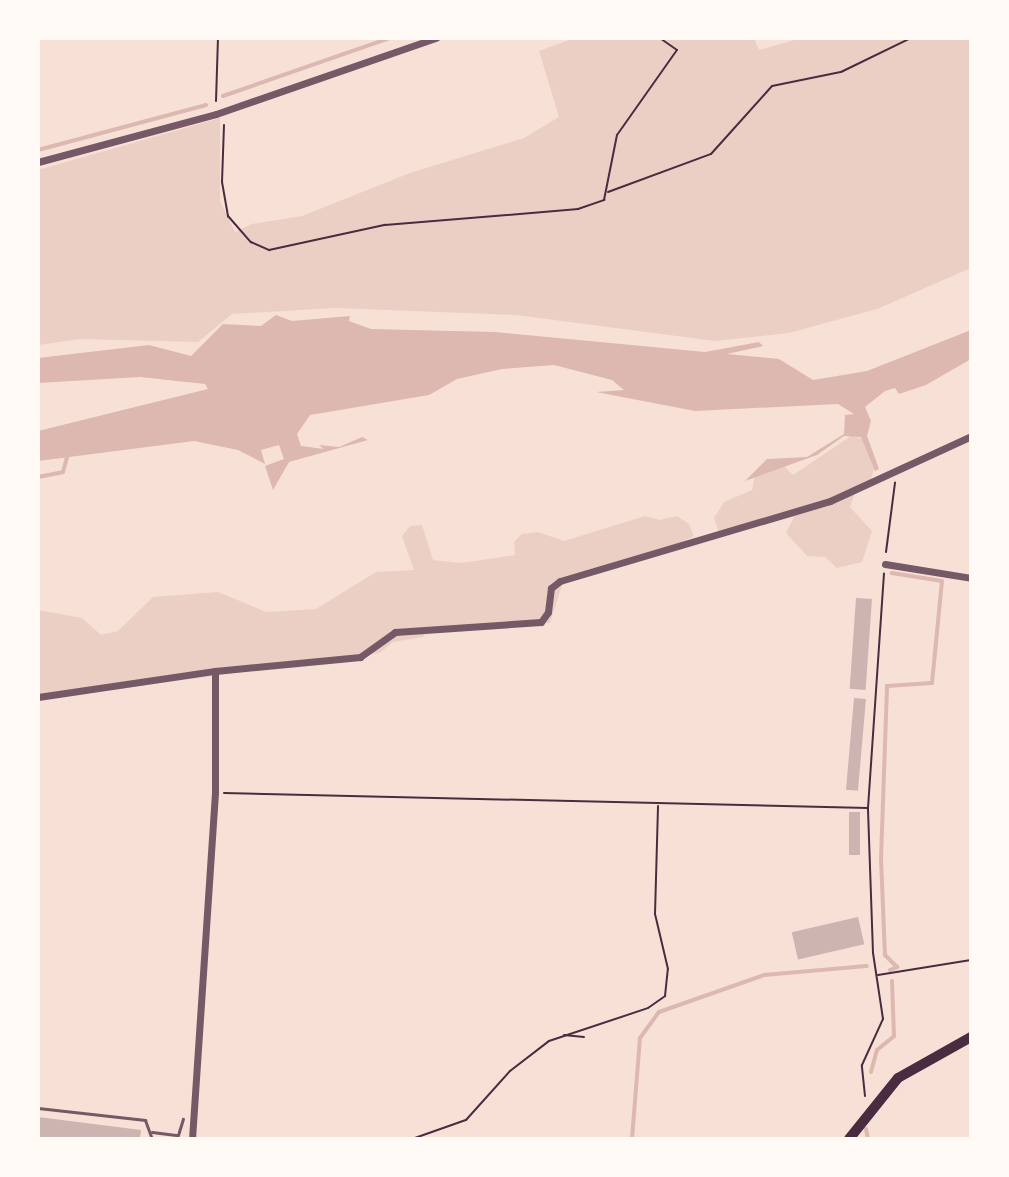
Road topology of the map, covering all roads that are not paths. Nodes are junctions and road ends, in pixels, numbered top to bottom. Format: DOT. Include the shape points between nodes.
graph roads {
  1 [pos="436,38"];
  2 [pos="38,162"];
  3 [pos="971,436"];
  4 [pos="885,564"];
  5 [pos="971,578"];
  6 [pos="215,671"];
  7 [pos="38,697"];
  8 [pos="971,1037"];
  9 [pos="38,1108"];
  10 [pos="183,1119"];
  11 [pos="152,1132"];
  12 [pos="152,1139"];
  13 [pos="192,1139"];
  14 [pos="849,1139"];
  1 -- 2 [label="street" via="220,113"];
  3 -- 6 [label="street" via="830,501 560,581 551,588 541,622 395,632 360,657"];
  4 -- 5 [label="street"];
  6 -- 7 [label="street"];
  6 -- 13 [label="street" via="215,792"];
  8 -- 14 [label="main road" via="915,1066 870,1109"];
  9 -- 11 [label="lane" via="145,1120"];
  10 -- 11 [label="lane" via="178,1135"];
  11 -- 12 [label="lane"];
}
